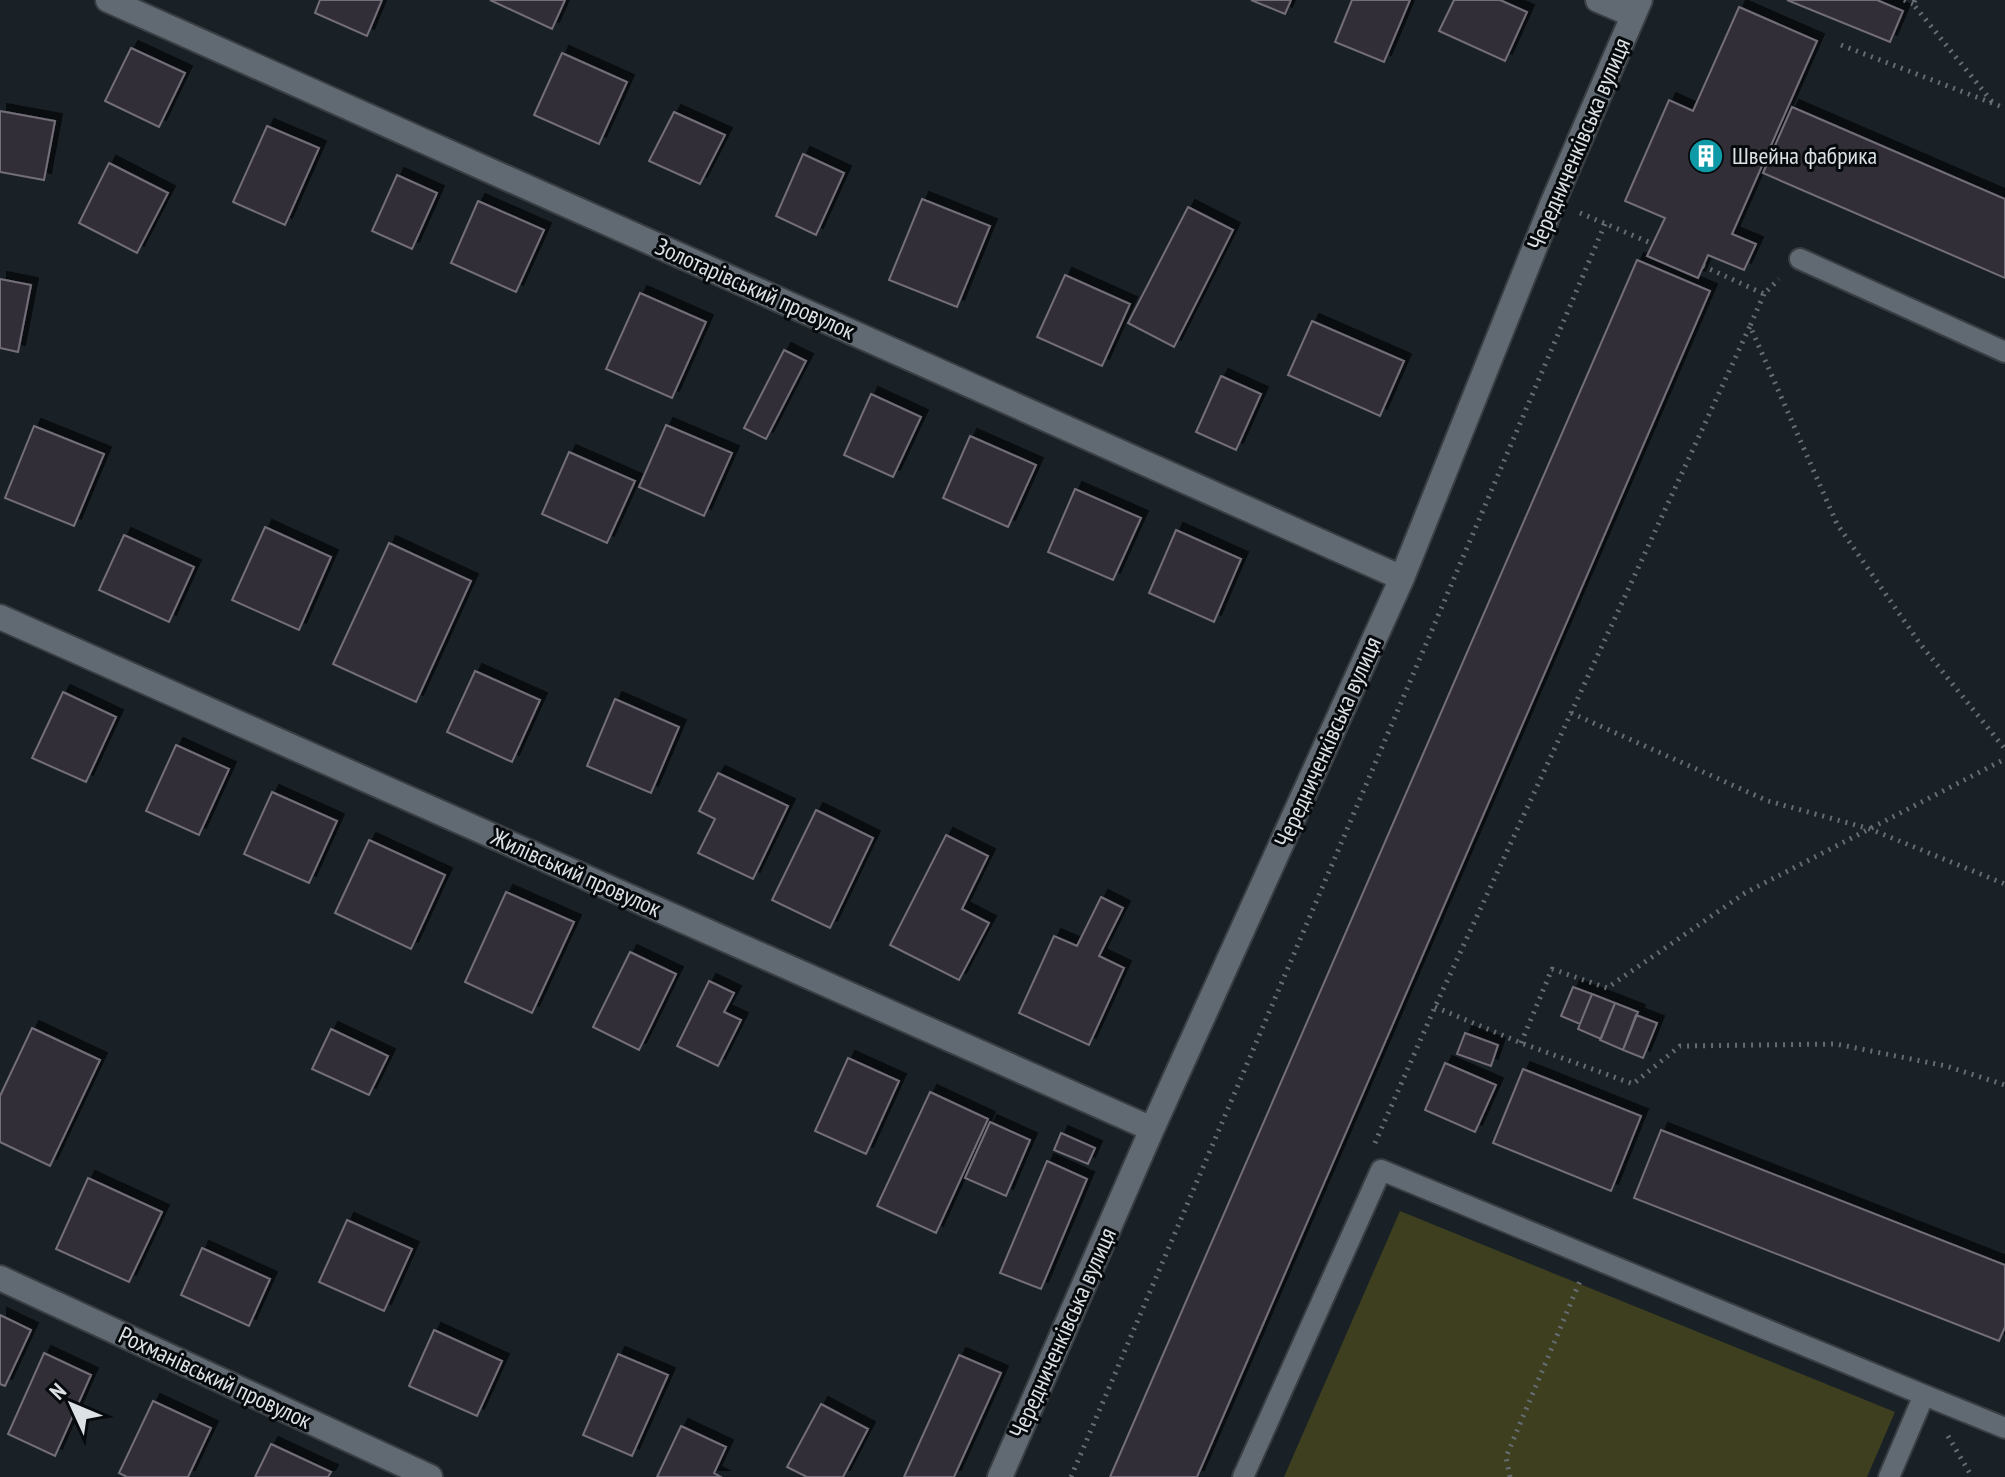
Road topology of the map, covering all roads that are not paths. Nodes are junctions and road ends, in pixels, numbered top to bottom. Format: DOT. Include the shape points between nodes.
graph roads {
  1 [pos="108,0"];
  2 [pos="1598,0"];
  3 [pos="1637,8"];
  4 [pos="1800,259"];
  5 [pos="2005,352"];
  6 [pos="1402,578"];
  7 [pos="0,617"];
  8 [pos="1152,1129"];
  9 [pos="0,1278"];
  10 [pos="1924,1395"];
  11 [pos="2005,1428"];
  12 [pos="430,1477"];
  13 [pos="1000,1477"];
  14 [pos="1243,1477"];
  15 [pos="1889,1477"];
  1 -- 6 [label="street, Золотарівський провулок"];
  2 -- 3 [label="street"];
  3 -- 6 [label="street, Чередниченківська вулиця"];
  4 -- 5 [label="lane"];
  6 -- 8 [label="street, Чередниченківська вулиця"];
  7 -- 8 [label="street, Жилівський провулок"];
  8 -- 13 [label="street, Чередниченківська вулиця"];
  9 -- 12 [label="street, Рохманівський провулок"];
  10 -- 11 [label="lane"];
  10 -- 14 [label="lane" via="1381,1170"];
  10 -- 15 [label="lane"];
}
